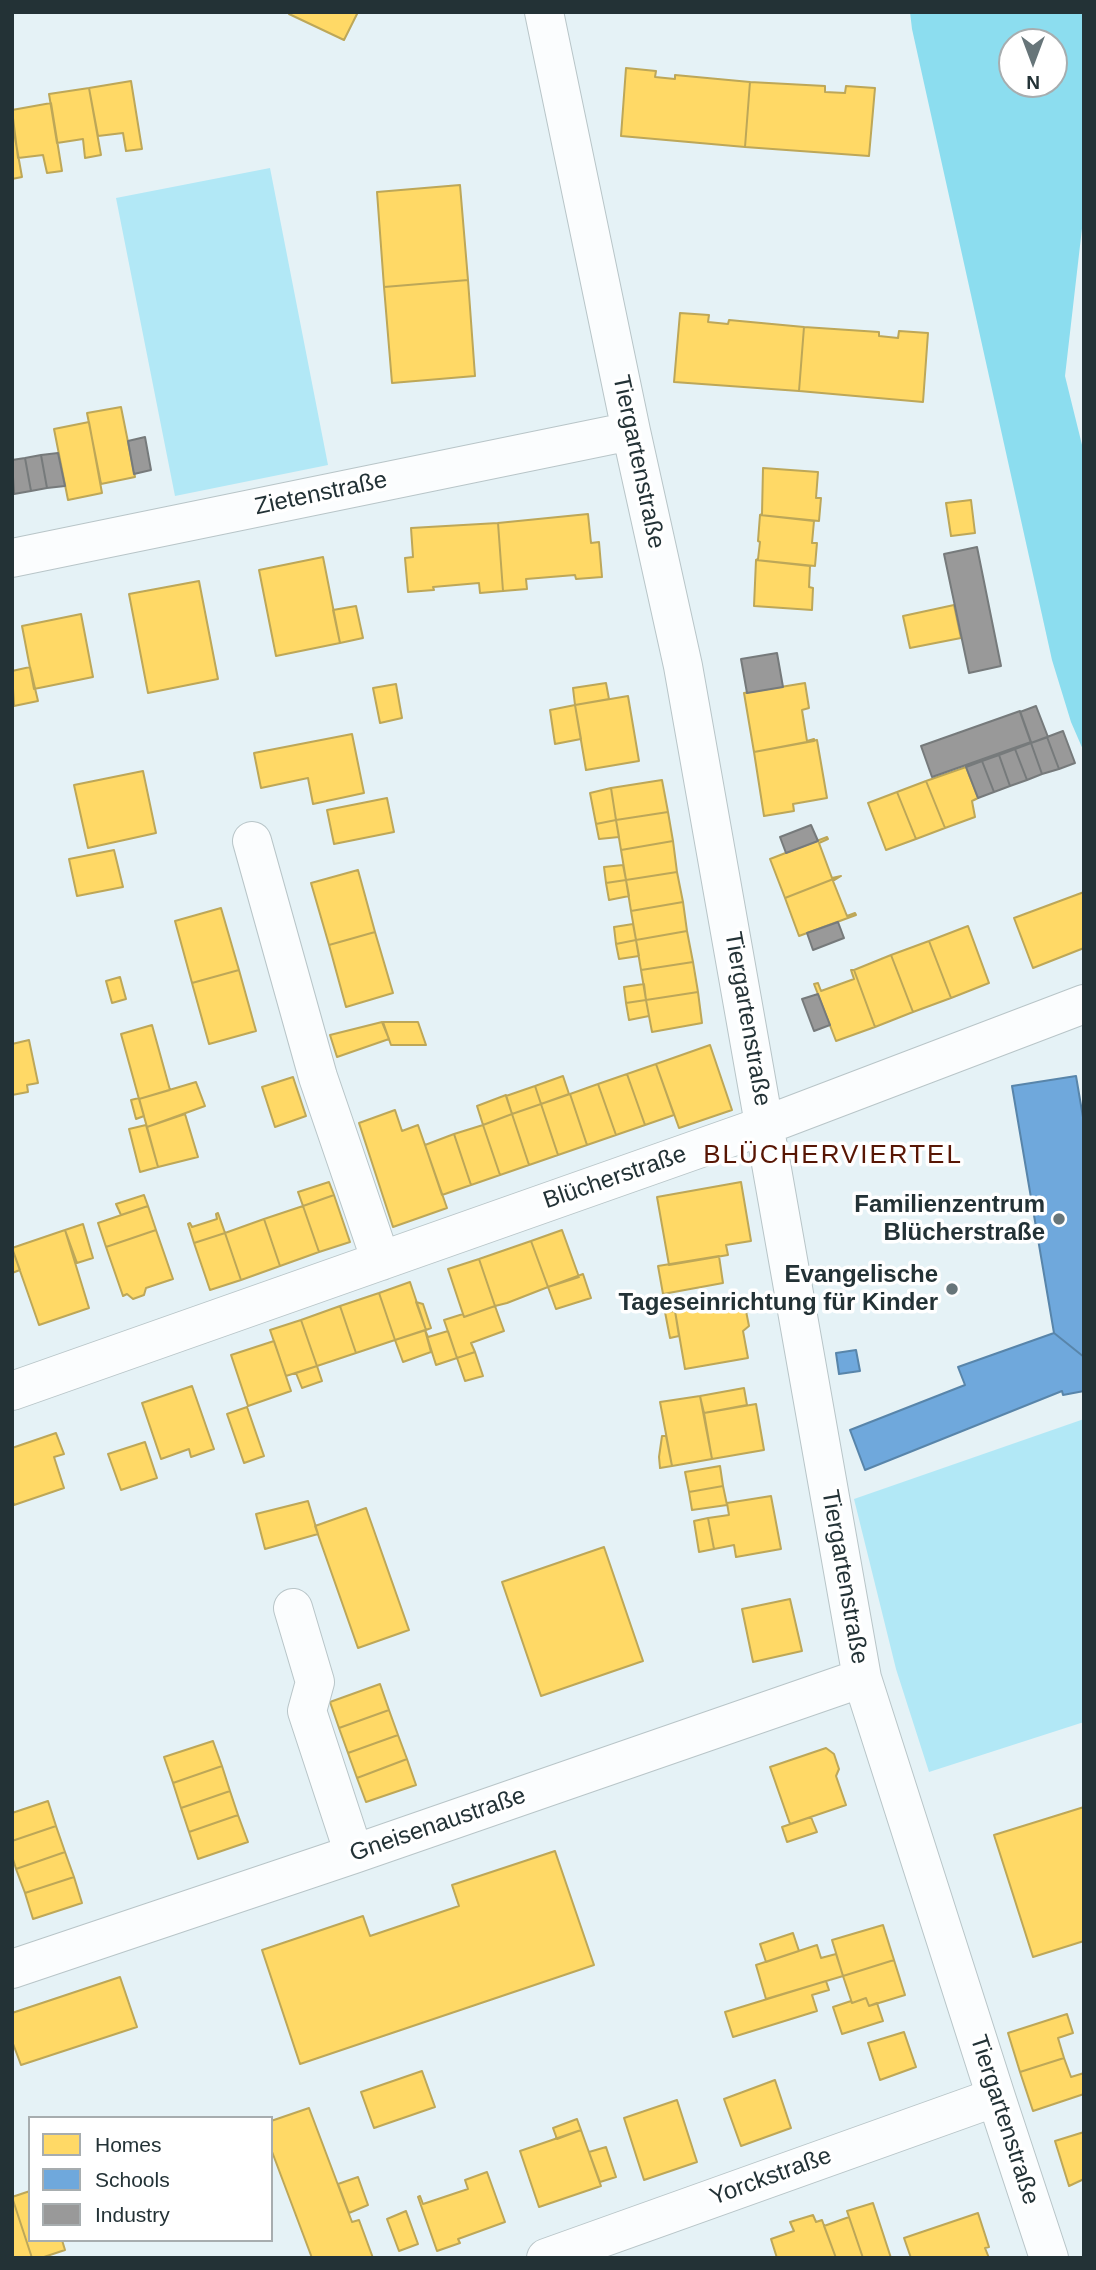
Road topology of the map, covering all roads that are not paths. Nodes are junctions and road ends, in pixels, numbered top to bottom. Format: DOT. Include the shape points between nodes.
graph roads {
  1 [pos="544,12"];
  2 [pos="631,431"];
  3 [pos="12,558"];
  4 [pos="252,841"];
  5 [pos="1084,1004"];
  6 [pos="766,1125"];
  7 [pos="381,1261"];
  8 [pos="12,1391"];
  9 [pos="293,1608"];
  10 [pos="862,1678"];
  11 [pos="354,1854"];
  12 [pos="12,1969"];
  13 [pos="996,2097"];
  14 [pos="546,2258"];
  15 [pos="1049,2258"];
  1 -- 2 [label="street, Tiergartenstraße"];
  2 -- 3 [label="street, Zietenstraße"];
  2 -- 6 [label="street, Tiergartenstraße" via="683,666"];
  4 -- 7 [label="street" via="318,1077"];
  5 -- 6 [label="street, Blücherstraße"];
  6 -- 7 [label="street, Blücherstraße"];
  6 -- 10 [label="street, Tiergartenstraße"];
  7 -- 8 [label="street, Blücherstraße"];
  9 -- 11 [label="street" via="315,1682 307,1712"];
  10 -- 11 [label="street, Gneisenaustraße"];
  10 -- 13 [label="street, Tiergartenstraße"];
  11 -- 12 [label="street, Gneisenaustraße"];
  13 -- 14 [label="street, Yorckstraße"];
  13 -- 15 [label="street, Tiergartenstraße"];
}
